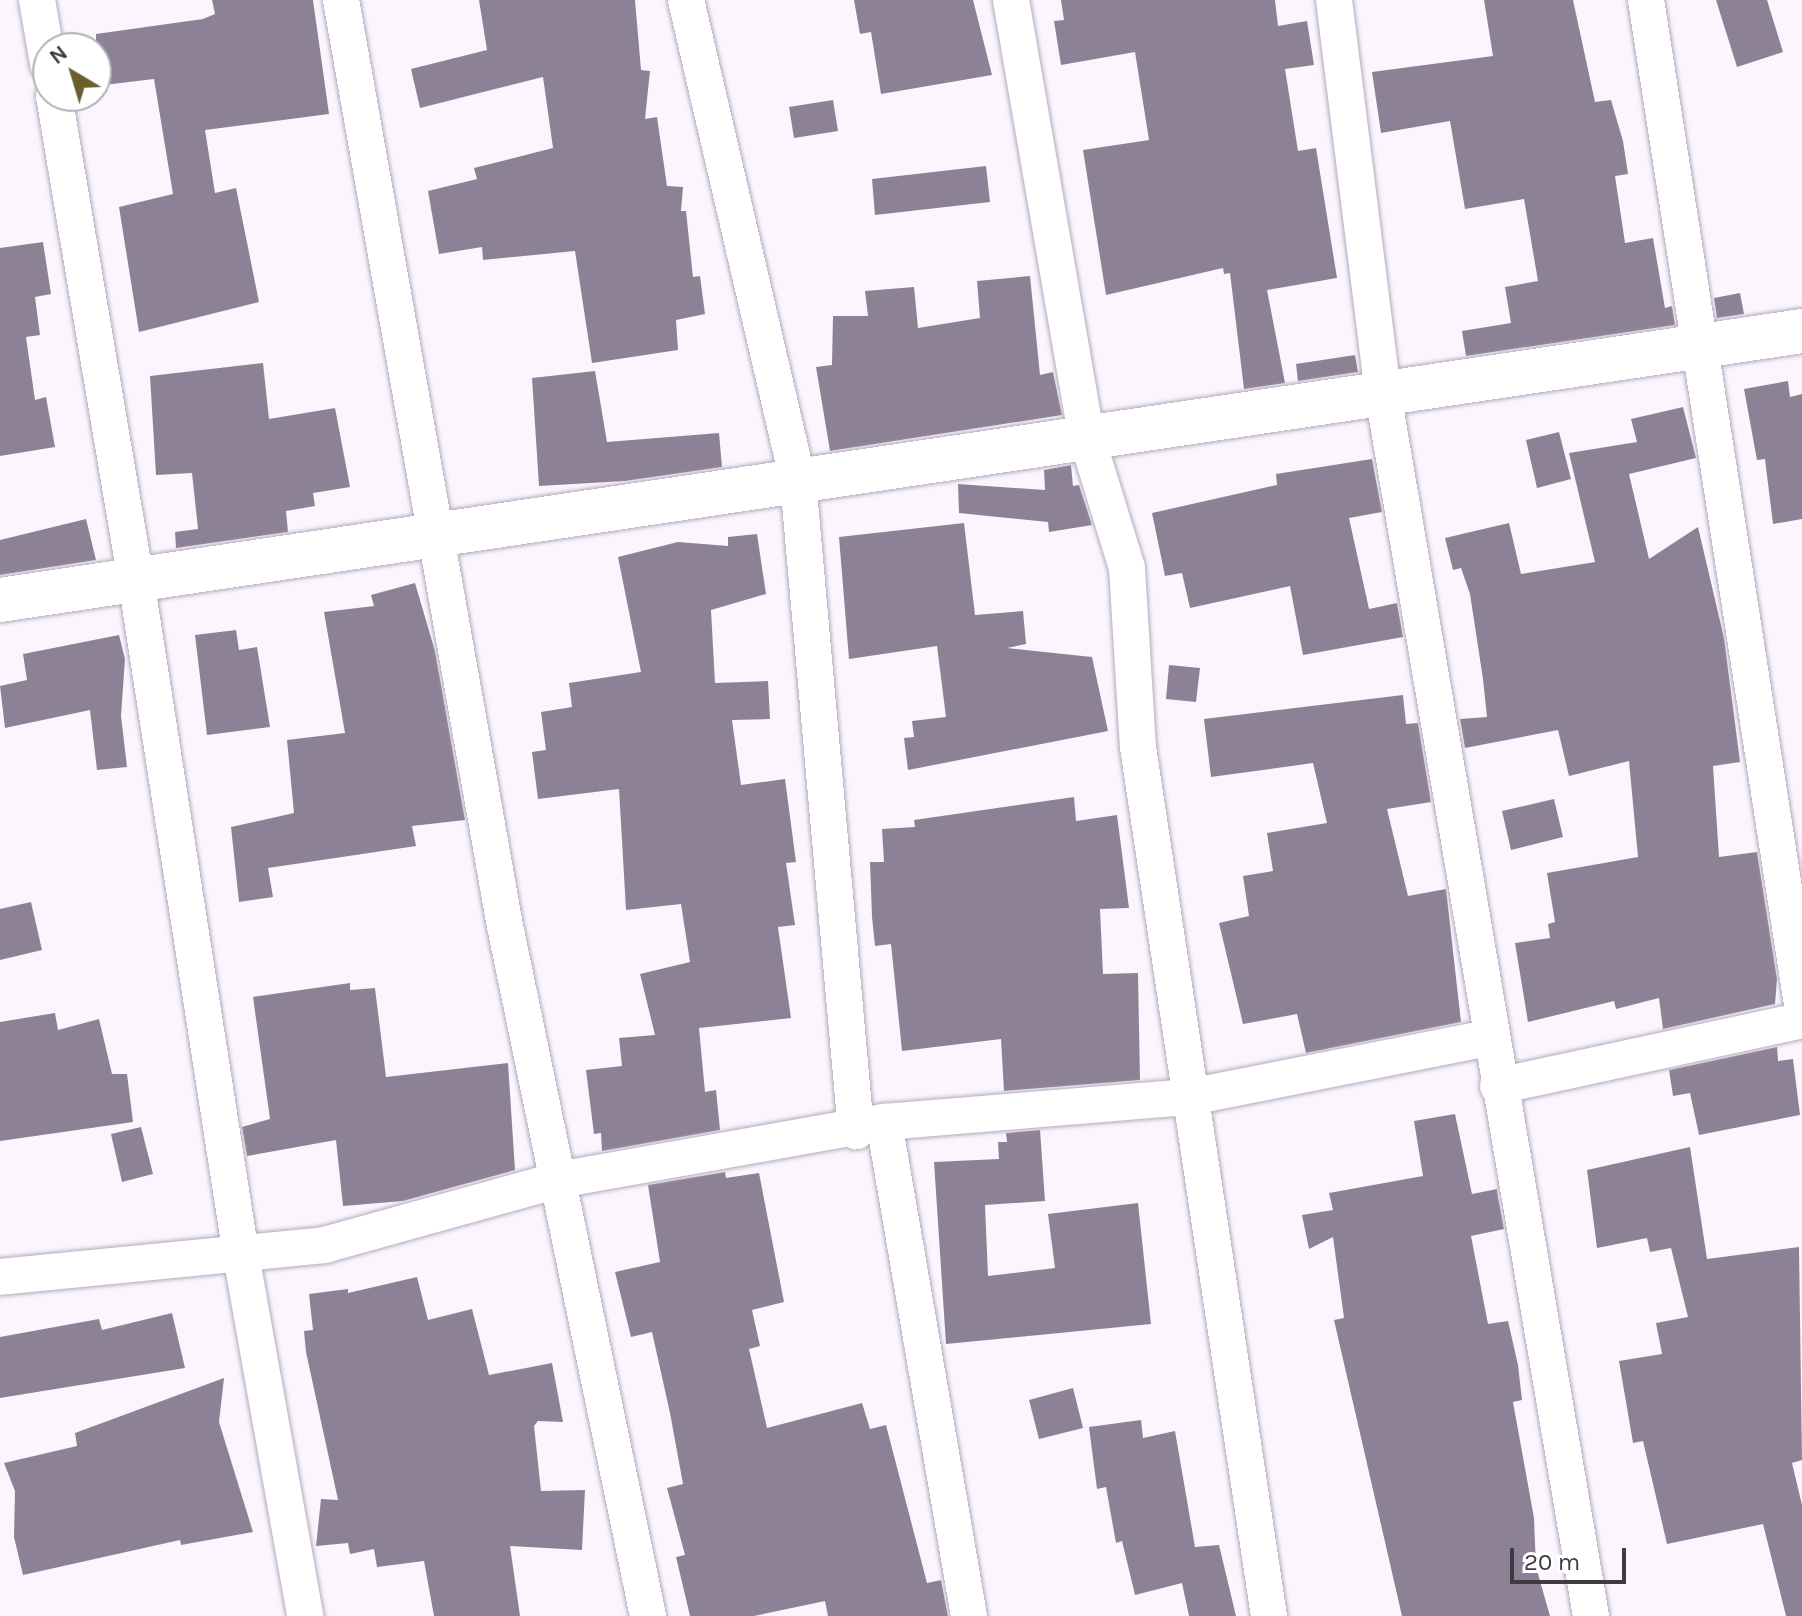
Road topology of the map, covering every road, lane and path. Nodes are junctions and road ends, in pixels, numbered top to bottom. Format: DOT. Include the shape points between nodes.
graph roads {
  1 [pos="37,0"];
  2 [pos="341,0"];
  3 [pos="686,0"];
  4 [pos="1011,0"];
  5 [pos="1334,0"];
  6 [pos="1646,0"];
  7 [pos="42,32"];
  8 [pos="57,112"];
  9 [pos="1802,331"];
  10 [pos="1698,346"];
  11 [pos="1383,394"];
  12 [pos="1087,438"];
  13 [pos="798,481"];
  14 [pos="435,535"];
  15 [pos="136,580"];
  16 [pos="0,600"];
  17 [pos="1802,1004"];
  18 [pos="1802,1020"];
  19 [pos="1489,1038"];
  20 [pos="1498,1086"];
  21 [pos="1190,1097"];
  22 [pos="870,1127"];
  23 [pos="558,1180"];
  24 [pos="241,1255"];
  25 [pos="0,1277"];
  26 [pos="305,1616"];
  27 [pos="648,1616"];
  28 [pos="969,1616"];
  29 [pos="1269,1616"];
  30 [pos="1591,1616"];
  1 -- 7 [label="street"];
  2 -- 14 [label="street"];
  3 -- 13 [label="street"];
  4 -- 12 [label="street"];
  5 -- 11 [label="street"];
  6 -- 10 [label="street"];
  8 -- 15 [label="street"];
  9 -- 10 [label="street"];
  10 -- 11 [label="street"];
  10 -- 17 [label="street"];
  11 -- 12 [label="street"];
  11 -- 19 [label="street"];
  12 -- 13 [label="street"];
  12 -- 21 [label="street" via="1127,568 1138,747"];
  13 -- 14 [label="street"];
  13 -- 22 [label="street"];
  14 -- 15 [label="street"];
  14 -- 23 [label="street" via="505,926"];
  15 -- 16 [label="street"];
  15 -- 24 [label="street"];
  18 -- 20 [label="street"];
  19 -- 20 [label="street"];
  19 -- 21 [label="street"];
  20 -- 30 [label="street"];
  21 -- 22 [label="street"];
  21 -- 29 [label="street"];
  22 -- 23 [label="street"];
  22 -- 28 [label="street"];
  23 -- 24 [label="street" via="324,1245"];
  23 -- 27 [label="street"];
  24 -- 25 [label="street"];
  24 -- 26 [label="street"];
}
